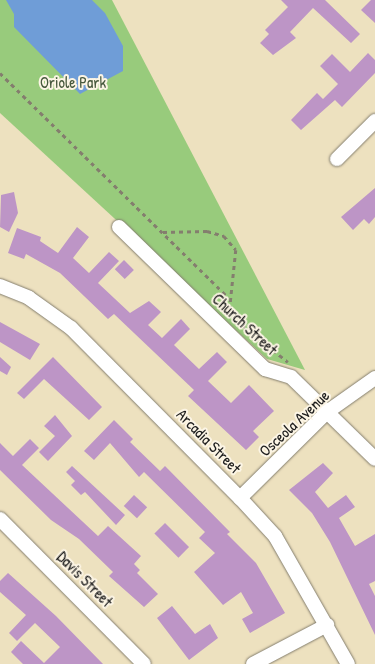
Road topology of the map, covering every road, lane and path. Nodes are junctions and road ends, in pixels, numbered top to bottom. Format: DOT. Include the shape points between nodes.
graph roads {
  1 [pos="0,72"];
  2 [pos="375,121"];
  3 [pos="338,159"];
  4 [pos="119,227"];
  5 [pos="162,232"];
  6 [pos="0,286"];
  7 [pos="228,297"];
  8 [pos="289,364"];
  9 [pos="375,378"];
  10 [pos="327,412"];
  11 [pos="375,459"];
  12 [pos="240,498"];
  13 [pos="0,519"];
  14 [pos="327,625"];
  15 [pos="144,664"];
  16 [pos="253,664"];
  17 [pos="348,664"];
  1 -- 5 [label="path"];
  2 -- 3 [label="street"];
  4 -- 10 [label="street, Church Street" via="265,369 291,377"];
  5 -- 7 [label="path"];
  5 -- 7 [label="path" via="207,231 224,236 236,250"];
  6 -- 12 [label="street, Arcadia Street" via="29,298 71,328"];
  7 -- 8 [label="path" via="242,324"];
  9 -- 10 [label="street, Osceola Avenue"];
  10 -- 11 [label="street, Church Street"];
  10 -- 12 [label="street, Osceola Avenue"];
  12 -- 14 [label="street, Arcadia Street" via="275,536"];
  13 -- 15 [label="street, Davis Street"];
  14 -- 16 [label="street"];
  14 -- 17 [label="street, Arcadia Street"];
}
